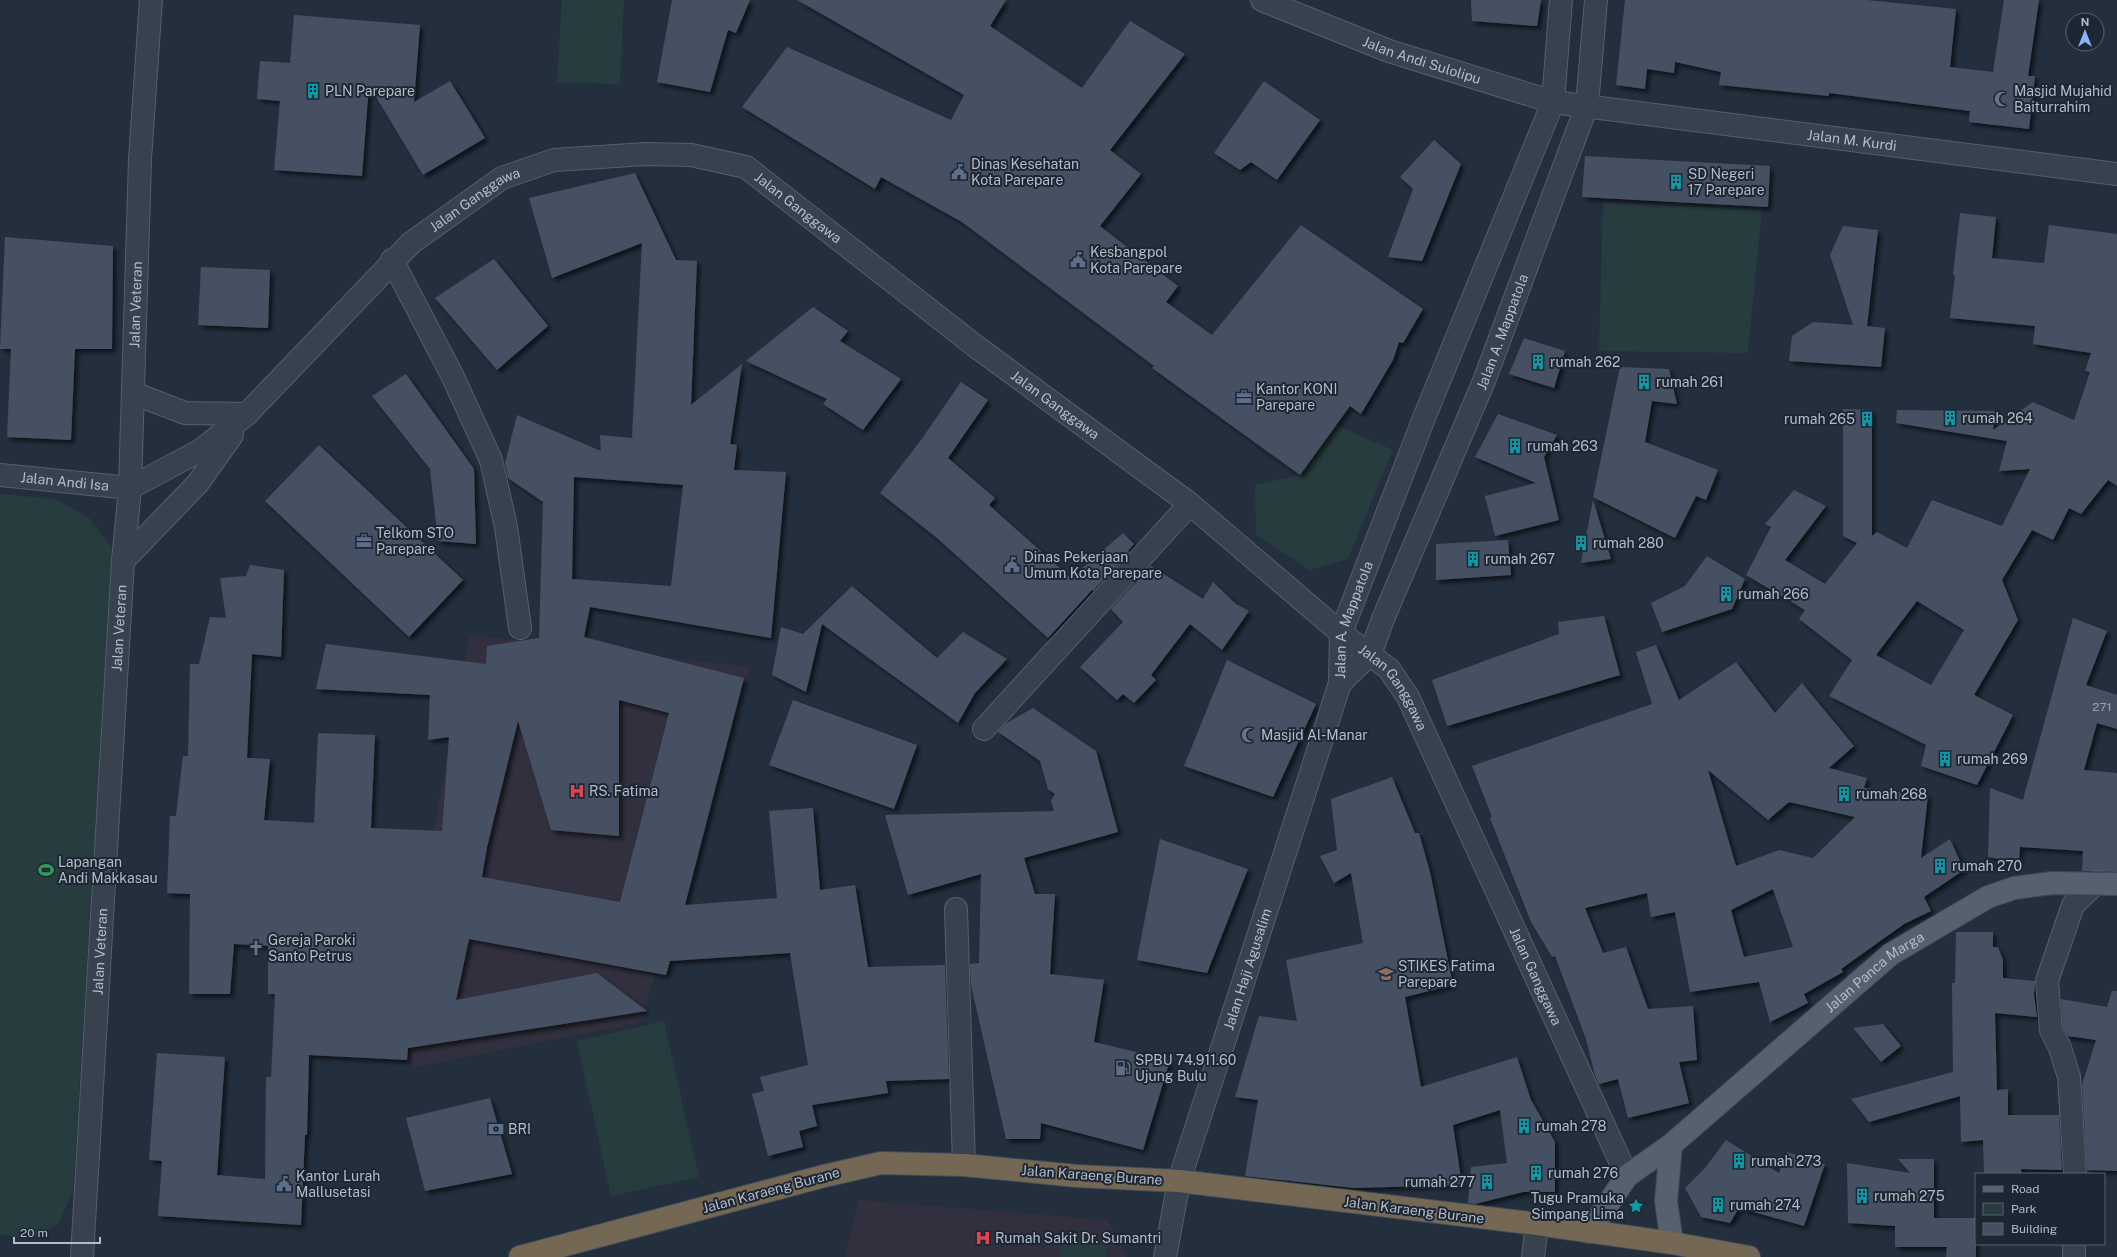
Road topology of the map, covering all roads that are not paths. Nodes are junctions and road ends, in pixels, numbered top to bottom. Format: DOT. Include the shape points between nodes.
graph roads {
  1 [pos="151,0"];
  2 [pos="1262,0"];
  3 [pos="1561,0"];
  4 [pos="1596,0"];
  5 [pos="1553,102"];
  6 [pos="1587,105"];
  7 [pos="2117,174"];
  8 [pos="392,260"];
  9 [pos="133,393"];
  10 [pos="247,414"];
  11 [pos="0,475"];
  12 [pos="130,488"];
  13 [pos="1190,504"];
  14 [pos="123,561"];
  15 [pos="520,628"];
  16 [pos="1341,633"];
  17 [pos="1370,654"];
  18 [pos="1340,684"];
  19 [pos="984,729"];
  20 [pos="2107,883"];
  21 [pos="956,909"];
  22 [pos="1671,1145"];
  23 [pos="964,1165"];
  24 [pos="2075,1173"];
  25 [pos="1627,1176"];
  26 [pos="1179,1182"];
  27 [pos="1538,1224"];
  28 [pos="1589,1232"];
  29 [pos="1672,1243"];
  30 [pos="2074,1245"];
  31 [pos="82,1257"];
  32 [pos="520,1257"];
  33 [pos="1165,1257"];
  34 [pos="1533,1257"];
  35 [pos="1749,1257"];
  36 [pos="2074,1257"];
  1 -- 9 [label="street, Jalan Veteran" via="140,159"];
  2 -- 5 [label="street, Jalan Andi Sulolipu" via="1389,51"];
  3 -- 5 [label="street, Jalan A. Mappatola"];
  4 -- 6 [label="street, Jalan A. Mappatola"];
  5 -- 6 [label="street, Jalan Andi Sulolipu"];
  5 -- 16 [label="street, Jalan A. Mappatola" via="1424,418"];
  6 -- 7 [label="street, Jalan M. Kurdi"];
  6 -- 17 [label="street, Jalan A. Mappatola" via="1484,381"];
  8 -- 10 [label="street, Jalan Ganggawa"];
  8 -- 13 [label="street, Jalan Ganggawa" via="411,243 502,178 554,160 646,154 691,156 746,167 978,348"];
  8 -- 15 [label="street" via="452,375 491,460 506,527"];
  9 -- 10 [label="street" via="185,413"];
  9 -- 12 [label="street, Jalan Veteran"];
  10 -- 12 [label="street" via="202,450"];
  10 -- 14 [label="street" via="198,483"];
  11 -- 12 [label="street, Jalan Andi Isa"];
  12 -- 14 [label="street, Jalan Veteran"];
  13 -- 16 [label="street, Jalan Ganggawa"];
  13 -- 19 [label="street"];
  14 -- 31 [label="street, Jalan Veteran"];
  16 -- 17 [label="street, Jalan Ganggawa"];
  16 -- 18 [label="street, Jalan A. Mappatola"];
  17 -- 18 [label="street, Jalan A. Mappatola"];
  17 -- 25 [label="street, Jalan Ganggawa" via="1389,669 1408,697"];
  18 -- 26 [label="street, Jalan Haji Agusalim"];
  20 -- 22 [label="main road, Jalan Panca Marga" via="2052,883 2014,888 1988,897 1942,923 1892,954"];
  20 -- 24 [label="street" via="2072,905 2047,981 2051,1030 2060,1048 2069,1078"];
  21 -- 23 [label="street"];
  22 -- 25 [label="main road, Jalan Panca Marga"];
  22 -- 29 [label="main road" via="1666,1200"];
  23 -- 26 [label="highway, Jalan Karaeng Burane" via="1077,1176"];
  23 -- 32 [label="highway, Jalan Karaeng Burane" via="881,1163"];
  25 -- 28 [label="main road"];
  26 -- 27 [label="highway, Jalan Karaeng Burane"];
  26 -- 33 [label="street, Jalan Haji Agusalim"];
  27 -- 28 [label="highway, Jalan Karaeng Burane"];
  27 -- 34 [label="street"];
  28 -- 29 [label="highway, Jalan Karaeng Burane"];
  29 -- 35 [label="highway, Jalan Karaeng Burane"];
  30 -- 36 [label="street"];
}
